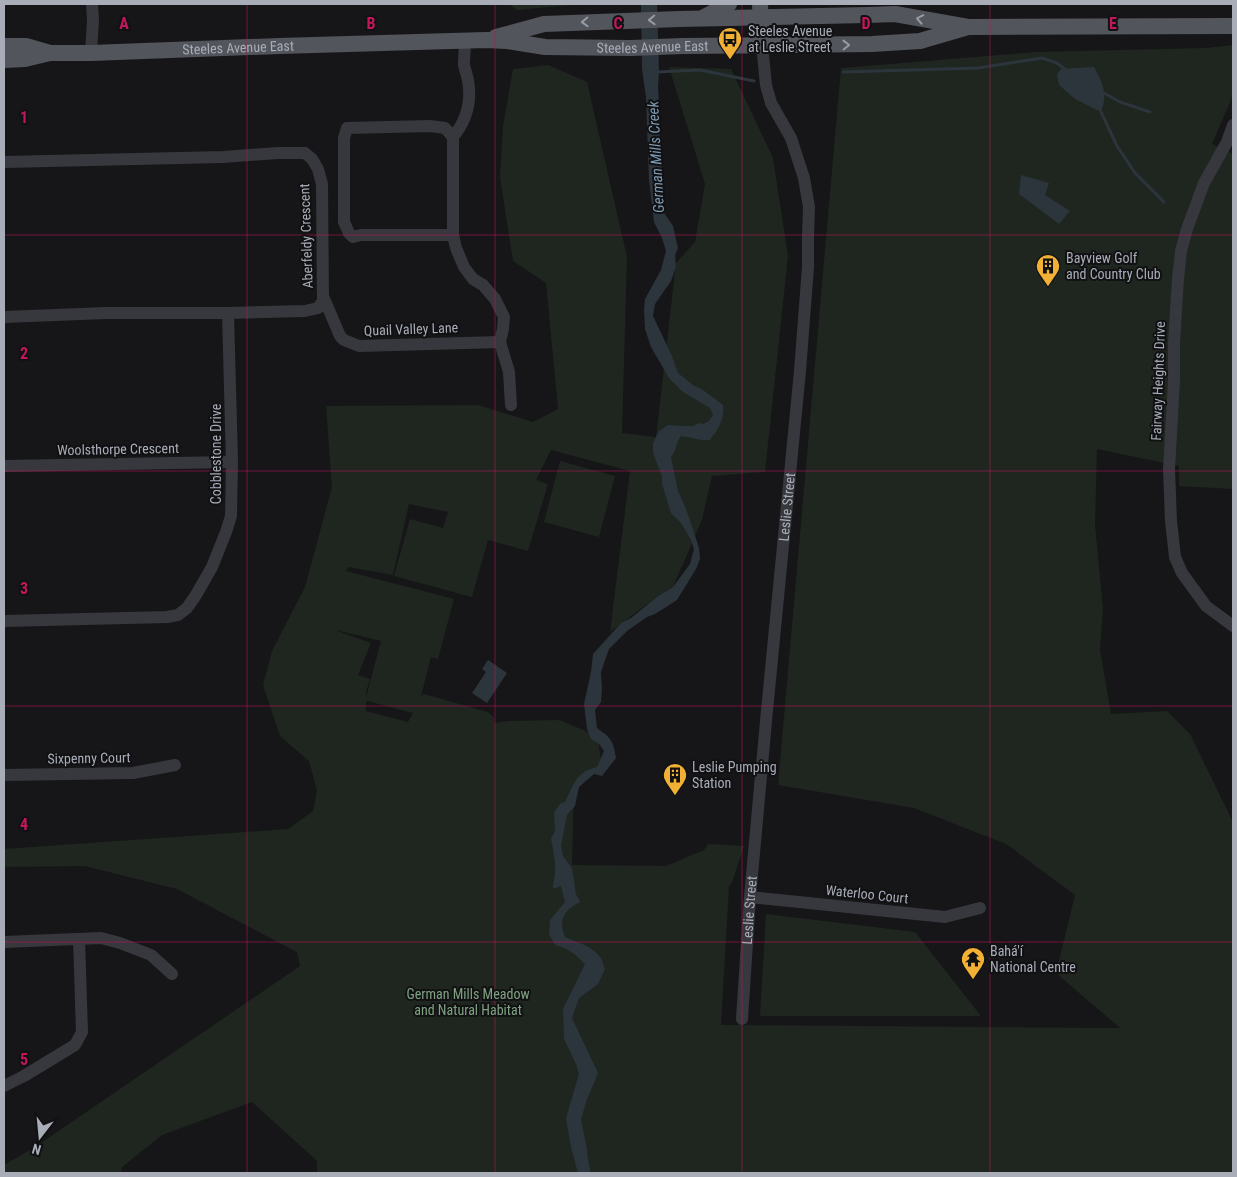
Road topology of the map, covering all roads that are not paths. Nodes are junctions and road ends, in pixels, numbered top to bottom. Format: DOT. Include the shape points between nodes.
graph roads {
  1 [pos="92,4"];
  2 [pos="729,4"];
  3 [pos="790,4"];
  4 [pos="761,11"];
  5 [pos="804,16"];
  6 [pos="700,19"];
  7 [pos="1233,26"];
  8 [pos="968,27"];
  9 [pos="465,40"];
  10 [pos="486,40"];
  11 [pos="762,45"];
  12 [pos="4,46"];
  13 [pos="50,53"];
  14 [pos="91,53"];
  15 [pos="4,60"];
  16 [pos="1233,125"];
  17 [pos="453,137"];
  18 [pos="1230,144"];
  19 [pos="4,162"];
  20 [pos="454,235"];
  21 [pos="323,296"];
  22 [pos="228,313"];
  23 [pos="4,317"];
  24 [pos="500,342"];
  25 [pos="511,405"];
  26 [pos="232,462"];
  27 [pos="4,466"];
  28 [pos="4,621"];
  29 [pos="1233,626"];
  30 [pos="175,765"];
  31 [pos="4,775"];
  32 [pos="750,897"];
  33 [pos="980,908"];
  34 [pos="79,939"];
  35 [pos="4,942"];
  36 [pos="172,974"];
  37 [pos="742,1019"];
  38 [pos="4,1086"];
  1 -- 14 [label="street"];
  2 -- 6 [label="main road"];
  3 -- 5 [label="main road"];
  4 -- 5 [label="main road, Steeles Avenue East"];
  4 -- 6 [label="main road, Steeles Avenue East"];
  4 -- 11 [label="main road, Leslie Street"];
  8 -- 5 [label="main road, Steeles Avenue East, one-way" via="895,14"];
  6 -- 10 [label="main road, Steeles Avenue East, one-way" via="544,24"];
  7 -- 8 [label="main road, Steeles Avenue East"];
  11 -- 8 [label="main road, Steeles Avenue East, one-way" via="911,42"];
  9 -- 10 [label="main road, Steeles Avenue East"];
  9 -- 14 [label="main road, Steeles Avenue East"];
  9 -- 17 [label="street" via="468,110"];
  10 -- 11 [label="main road, Steeles Avenue East" via="545,47"];
  11 -- 32 [label="street, Leslie Street" via="771,103 791,138 804,178 809,226 800,371"];
  12 -- 13 [label="main road, Steeles Avenue East" via="26,46"];
  13 -- 14 [label="main road, Steeles Avenue East"];
  13 -- 15 [label="main road, Steeles Avenue East"];
  16 -- 18 [label="street, Fairway Heights Drive"];
  17 -- 20 [label="street"];
  17 -- 20 [label="street" via="445,128 430,126 347,128 344,138 344,222 353,237"];
  18 -- 29 [label="street, Fairway Heights Drive" via="1204,183 1181,251 1169,469 1170,521 1175,557 1182,573 1206,606"];
  19 -- 21 [label="street, Aberfeldy Crescent" via="305,153 318,169 322,184"];
  20 -- 24 [label="street" via="464,267 495,299 504,317"];
  21 -- 22 [label="street, Aberfeldy Crescent" via="318,308 305,311"];
  21 -- 24 [label="street, Quail Valley Lane" via="340,336 359,346"];
  22 -- 23 [label="street, Aberfeldy Crescent"];
  22 -- 26 [label="street, Cobblestone Drive"];
  24 -- 25 [label="street" via="509,372"];
  26 -- 27 [label="street, Woolsthorpe Crescent"];
  26 -- 28 [label="street, Cobblestone Drive" via="231,516 226,532 196,595 178,615"];
  30 -- 31 [label="street, Sixpenny Court" via="133,773"];
  32 -- 33 [label="street, Waterloo Court" via="946,917"];
  32 -- 37 [label="street, Leslie Street"];
  34 -- 35 [label="street"];
  34 -- 36 [label="street" via="101,938 120,943 151,955"];
  34 -- 38 [label="street" via="82,1032 75,1045"];
}
